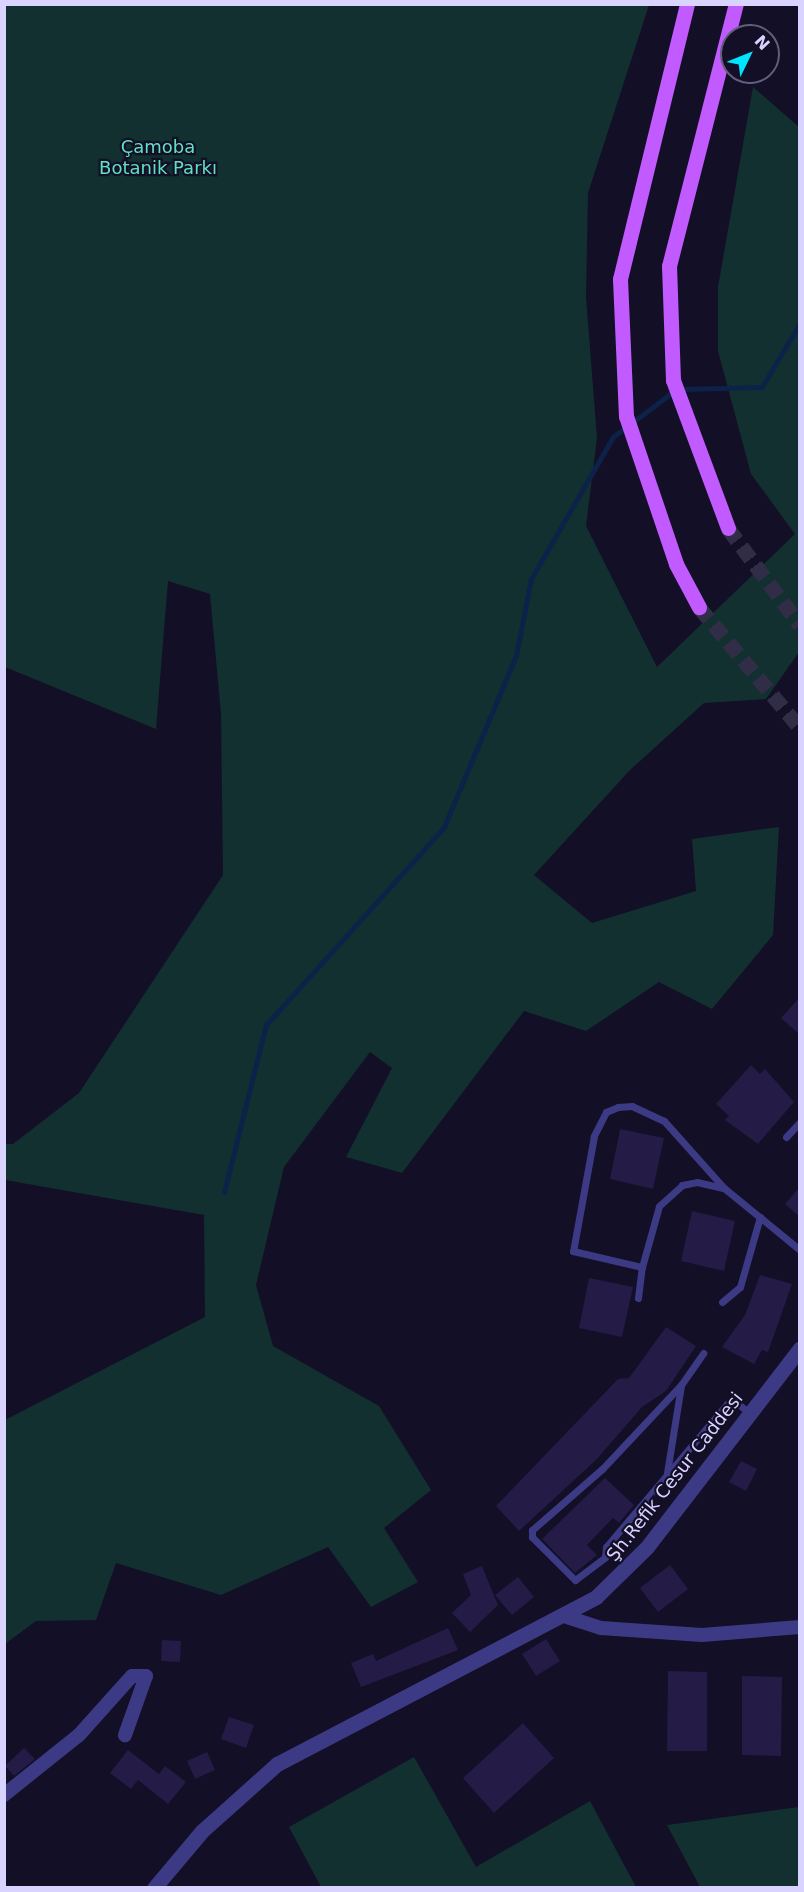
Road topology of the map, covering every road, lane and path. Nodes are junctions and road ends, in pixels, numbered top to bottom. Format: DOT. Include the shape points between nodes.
graph roads {
  1 [pos="687,4"];
  2 [pos="736,4"];
  3 [pos="728,528"];
  4 [pos="699,607"];
  5 [pos="800,1122"];
  6 [pos="786,1137"];
  7 [pos="724,1188"];
  8 [pos="760,1217"];
  9 [pos="800,1250"];
  10 [pos="642,1267"];
  11 [pos="638,1298"];
  12 [pos="722,1302"];
  13 [pos="800,1348"];
  14 [pos="703,1353"];
  15 [pos="681,1385"];
  16 [pos="750,1413"];
  17 [pos="666,1482"];
  18 [pos="567,1617"];
  19 [pos="800,1628"];
  20 [pos="125,1735"];
  21 [pos="4,1795"];
  22 [pos="154,1887"];
  1 -- 4 [label="main road" via="620,279 626,416 676,564"];
  2 -- 3 [label="main road" via="669,266 673,380"];
  5 -- 6 [label="lane"];
  7 -- 8 [label="lane"];
  7 -- 10 [label="lane" via="697,1182 670,1195 656,1215"];
  7 -- 10 [label="lane" via="664,1121 632,1107 606,1112 594,1136 573,1251"];
  8 -- 9 [label="lane"];
  8 -- 12 [label="lane" via="740,1287"];
  10 -- 11 [label="lane"];
  13 -- 16 [label="street, Şh.Refik Cesur Caddesi"];
  14 -- 15 [label="lane"];
  15 -- 17 [label="lane"];
  15 -- 17 [label="lane" via="602,1469 532,1530 532,1537 575,1580 581,1580"];
  16 -- 17 [label="lane" via="734,1401 728,1404"];
  16 -- 18 [label="street, Şh.Refik Cesur Caddesi" via="623,1575"];
  18 -- 19 [label="street" via="601,1628 702,1635"];
  18 -- 22 [label="street, Şh.Refik Cesur Caddesi" via="376,1708 277,1764 202,1831"];
  20 -- 21 [label="street" via="146,1676 132,1676 80,1735"];
}
